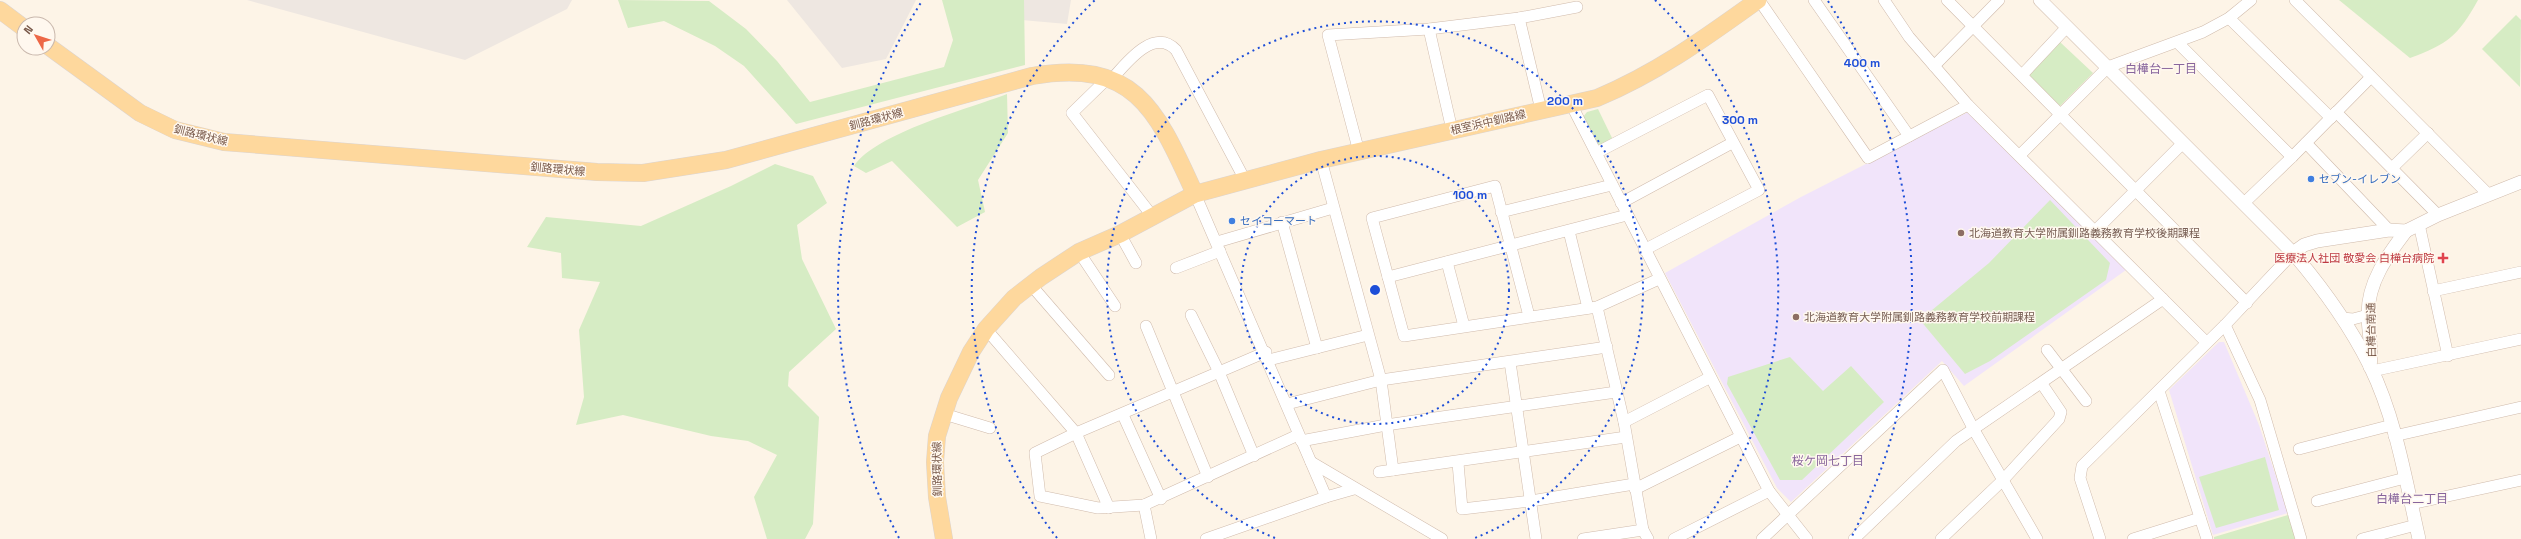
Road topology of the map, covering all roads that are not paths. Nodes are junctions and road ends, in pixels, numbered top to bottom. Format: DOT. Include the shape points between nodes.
graph roads {
  1 [pos="1758,0"];
  2 [pos="1814,0"];
  3 [pos="1884,0"];
  4 [pos="1947,0"];
  5 [pos="1999,0"];
  6 [pos="2040,0"];
  7 [pos="2250,0"];
  8 [pos="2295,0"];
  9 [pos="1577,7"];
  10 [pos="0,10"];
  11 [pos="1519,18"];
  12 [pos="2229,18"];
  13 [pos="16,22"];
  14 [pos="1973,26"];
  15 [pos="2067,27"];
  16 [pos="1429,30"];
  17 [pos="2178,43"];
  18 [pos="56,52"];
  19 [pos="1934,66"];
  20 [pos="2108,68"];
  21 [pos="2022,74"];
  22 [pos="2371,77"];
  23 [pos="1110,78"];
  24 [pos="1571,104"];
  25 [pos="1968,105"];
  26 [pos="1541,110"];
  27 [pos="2061,114"];
  28 [pos="2334,115"];
  29 [pos="1452,130"];
  30 [pos="2428,133"];
  31 [pos="1908,136"];
  32 [pos="1732,143"];
  33 [pos="2183,143"];
  34 [pos="2306,143"];
  35 [pos="1359,152"];
  36 [pos="1596,154"];
  37 [pos="2020,155"];
  38 [pos="2292,157"];
  39 [pos="1321,160"];
  40 [pos="2392,168"];
  41 [pos="1245,180"];
  42 [pos="2521,182"];
  43 [pos="1612,185"];
  44 [pos="2136,190"];
  45 [pos="1195,194"];
  46 [pos="2488,194"];
  47 [pos="1621,203"];
  48 [pos="2244,203"];
  49 [pos="1333,208"];
  50 [pos="1501,212"];
  51 [pos="1627,215"];
  52 [pos="2438,215"];
  53 [pos="1153,217"];
  54 [pos="1282,222"];
  55 [pos="2419,224"];
  56 [pos="1569,230"];
  57 [pos="2389,230"];
  58 [pos="2095,231"];
  59 [pos="2406,231"];
  60 [pos="1120,234"];
  61 [pos="1218,246"];
  62 [pos="1510,246"];
  63 [pos="1644,250"];
  64 [pos="1079,252"];
  65 [pos="2293,253"];
  66 [pos="1447,262"];
  67 [pos="1136,263"];
  68 [pos="1176,268"];
  69 [pos="2521,272"];
  70 [pos="1388,277"];
  71 [pos="1659,279"];
  72 [pos="1031,285"];
  73 [pos="2433,291"];
  74 [pos="2163,299"];
  75 [pos="2247,302"];
  76 [pos="1116,306"];
  77 [pos="1593,307"];
  78 [pos="2368,314"];
  79 [pos="1191,315"];
  80 [pos="1529,316"];
  81 [pos="2342,318"];
  82 [pos="2225,325"];
  83 [pos="1146,326"];
  84 [pos="1464,326"];
  85 [pos="986,330"];
  86 [pos="1368,335"];
  87 [pos="2521,339"];
  88 [pos="2206,342"];
  89 [pos="1606,347"];
  90 [pos="1317,348"];
  91 [pos="2047,350"];
  92 [pos="1267,356"];
  93 [pos="2448,356"];
  94 [pos="1510,362"];
  95 [pos="2063,369"];
  96 [pos="2371,369"];
  97 [pos="1219,372"];
  98 [pos="1109,376"];
  99 [pos="1709,378"];
  100 [pos="1380,380"];
  101 [pos="2042,384"];
  102 [pos="2159,391"];
  103 [pos="1172,392"];
  104 [pos="1616,392"];
  105 [pos="2086,401"];
  106 [pos="1288,404"];
  107 [pos="1517,406"];
  108 [pos="2521,407"];
  109 [pos="944,414"];
  110 [pos="1123,414"];
  111 [pos="1624,422"];
  112 [pos="1386,425"];
  113 [pos="990,428"];
  114 [pos="1974,430"];
  115 [pos="2393,430"];
  116 [pos="1076,433"];
  117 [pos="1626,437"];
  118 [pos="1740,437"];
  119 [pos="1299,438"];
  120 [pos="2299,450"];
  121 [pos="1524,453"];
  122 [pos="1254,456"];
  123 [pos="1311,462"];
  124 [pos="1458,463"];
  125 [pos="1393,470"];
  126 [pos="1379,472"];
  127 [pos="1208,477"];
  128 [pos="2405,478"];
  129 [pos="2003,480"];
  130 [pos="2521,480"];
  131 [pos="1635,487"];
  132 [pos="1354,489"];
  133 [pos="1769,490"];
  134 [pos="1326,497"];
  135 [pos="1161,499"];
  136 [pos="1531,501"];
  137 [pos="2317,501"];
  138 [pos="2411,504"];
  139 [pos="1144,505"];
  140 [pos="1109,508"];
  141 [pos="1787,515"];
  142 [pos="2200,518"];
  143 [pos="2416,525"];
  144 [pos="1646,534"];
  145 [pos="2035,538"];
  146 [pos="944,539"];
  147 [pos="1151,539"];
  148 [pos="1206,539"];
  149 [pos="1442,539"];
  150 [pos="1536,539"];
  151 [pos="1583,539"];
  152 [pos="1674,539"];
  153 [pos="1762,539"];
  154 [pos="1807,539"];
  155 [pos="1854,539"];
  156 [pos="1942,539"];
  157 [pos="2100,539"];
  158 [pos="2133,539"];
  159 [pos="2207,539"];
  160 [pos="2301,539"];
  161 [pos="2362,539"];
  162 [pos="2419,539"];
  1 -- 24 [label="main road, 根室浜中釧路線" via="1687,51 1633,83 1597,98"];
  1 -- 31 [label="street" via="1868,158"];
  2 -- 31 [label="street"];
  3 -- 19 [label="street" via="1909,37"];
  4 -- 14 [label="street"];
  5 -- 14 [label="street"];
  6 -- 15 [label="street"];
  7 -- 12 [label="street"];
  8 -- 22 [label="street"];
  9 -- 11 [label="street"];
  10 -- 13 [label="main road"];
  11 -- 16 [label="street"];
  11 -- 26 [label="street"];
  12 -- 17 [label="street"];
  12 -- 28 [label="street"];
  14 -- 19 [label="street"];
  14 -- 21 [label="street"];
  15 -- 20 [label="street"];
  15 -- 21 [label="street"];
  16 -- 29 [label="street"];
  16 -- 35 [label="street" via="1328,35"];
  17 -- 20 [label="street"];
  17 -- 38 [label="street"];
  18 -- 23 [label="main road, 釧路環状線" via="140,113 175,130 224,142 597,172 643,172 726,160 1032,76 1062,71 1092,73"];
  19 -- 25 [label="street"];
  20 -- 27 [label="street"];
  20 -- 33 [label="street"];
  21 -- 27 [label="street"];
  22 -- 28 [label="street"];
  22 -- 30 [label="street"];
  23 -- 41 [label="street" via="1148,45 1162,41 1170,44 1176,50"];
  23 -- 45 [label="main road, 釧路環状線" via="1144,101 1157,117"];
  23 -- 53 [label="street" via="1072,113"];
  24 -- 26 [label="main road, 根室浜中釧路線"];
  24 -- 36 [label="street"];
  25 -- 31 [label="street"];
  25 -- 37 [label="street"];
  26 -- 29 [label="main road, 根室浜中釧路線"];
  27 -- 37 [label="street"];
  27 -- 44 [label="street"];
  28 -- 34 [label="street"];
  28 -- 40 [label="street"];
  29 -- 35 [label="main road, 根室浜中釧路線"];
  30 -- 40 [label="street"];
  30 -- 46 [label="street"];
  32 -- 36 [label="street" via="1708,95"];
  32 -- 47 [label="street"];
  32 -- 63 [label="street" via="1758,190"];
  33 -- 44 [label="street"];
  33 -- 48 [label="street"];
  34 -- 38 [label="street"];
  34 -- 57 [label="street"];
  35 -- 39 [label="main road, 根室浜中釧路線"];
  36 -- 43 [label="street"];
  37 -- 58 [label="street"];
  38 -- 48 [label="street"];
  39 -- 41 [label="main road, 根室浜中釧路線"];
  39 -- 49 [label="street"];
  40 -- 52 [label="street"];
  41 -- 45 [label="main road, 根室浜中釧路線"];
  42 -- 46 [label="street"];
  43 -- 47 [label="street"];
  43 -- 50 [label="street"];
  44 -- 58 [label="street"];
  44 -- 75 [label="street"];
  45 -- 53 [label="main road, 釧路環状線"];
  45 -- 61 [label="street"];
  46 -- 52 [label="street"];
  47 -- 51 [label="street"];
  48 -- 65 [label="street"];
  49 -- 54 [label="street"];
  49 -- 86 [label="street"];
  50 -- 62 [label="street"];
  50 -- 70 [label="street" via="1495,186 1372,218"];
  51 -- 56 [label="street"];
  51 -- 63 [label="street"];
  52 -- 55 [label="street"];
  53 -- 60 [label="main road, 釧路環状線"];
  54 -- 61 [label="street"];
  54 -- 90 [label="street"];
  55 -- 59 [label="street"];
  55 -- 73 [label="street"];
  56 -- 62 [label="street"];
  56 -- 77 [label="street"];
  57 -- 59 [label="street"];
  57 -- 65 [label="street" via="2317,241"];
  58 -- 74 [label="street"];
  59 -- 78 [label="street, 白樺台南通" via="2376,276"];
  60 -- 64 [label="main road, 釧路環状線"];
  60 -- 67 [label="street"];
  61 -- 68 [label="street"];
  61 -- 92 [label="street"];
  62 -- 66 [label="street"];
  62 -- 80 [label="street"];
  63 -- 71 [label="street"];
  64 -- 72 [label="main road, 釧路環状線"];
  64 -- 76 [label="street"];
  65 -- 75 [label="street"];
  65 -- 81 [label="street"];
  66 -- 70 [label="street"];
  66 -- 84 [label="street"];
  69 -- 73 [label="street"];
  70 -- 84 [label="street" via="1404,336"];
  71 -- 77 [label="street"];
  71 -- 99 [label="street"];
  72 -- 85 [label="main road, 釧路環状線" via="1014,298"];
  72 -- 98 [label="street"];
  73 -- 93 [label="street"];
  74 -- 88 [label="street"];
  74 -- 95 [label="street"];
  75 -- 82 [label="street"];
  77 -- 80 [label="street"];
  77 -- 89 [label="street"];
  78 -- 81 [label="street" via="2353,319"];
  78 -- 96 [label="street, 白樺台南通" via="2373,350"];
  79 -- 97 [label="street"];
  80 -- 84 [label="street"];
  81 -- 96 [label="street"];
  82 -- 88 [label="street"];
  82 -- 160 [label="street" via="2260,400"];
  83 -- 103 [label="street"];
  85 -- 109 [label="main road, 釧路環状線" via="971,352"];
  85 -- 116 [label="street"];
  86 -- 90 [label="street"];
  86 -- 100 [label="street"];
  87 -- 93 [label="street"];
  88 -- 102 [label="street"];
  89 -- 94 [label="street"];
  89 -- 104 [label="street"];
  90 -- 92 [label="street"];
  91 -- 95 [label="street"];
  92 -- 97 [label="street"];
  92 -- 106 [label="street"];
  93 -- 96 [label="street"];
  94 -- 100 [label="street"];
  94 -- 107 [label="street"];
  95 -- 101 [label="street"];
  95 -- 105 [label="street"];
  96 -- 115 [label="street"];
  97 -- 103 [label="street"];
  97 -- 122 [label="street"];
  99 -- 111 [label="street"];
  99 -- 118 [label="street"];
  100 -- 106 [label="street"];
  100 -- 112 [label="street"];
  101 -- 114 [label="street"];
  101 -- 129 [label="street" via="2061,412 2059,419"];
  102 -- 142 [label="street"];
  102 -- 157 [label="street" via="2082,466 2080,478"];
  103 -- 110 [label="street"];
  103 -- 127 [label="street"];
  104 -- 107 [label="street"];
  104 -- 111 [label="street"];
  106 -- 119 [label="street"];
  107 -- 112 [label="street"];
  107 -- 121 [label="street"];
  108 -- 115 [label="street"];
  109 -- 113 [label="street"];
  109 -- 146 [label="main road, 釧路環状線" via="937,436 935,462 937,497"];
  110 -- 116 [label="street"];
  110 -- 135 [label="street"];
  111 -- 117 [label="street"];
  112 -- 119 [label="street"];
  112 -- 125 [label="street"];
  114 -- 129 [label="street"];
  114 -- 141 [label="street" via="1943,370"];
  114 -- 155 [label="street" via="1956,441"];
  115 -- 120 [label="street"];
  115 -- 128 [label="street"];
  116 -- 140 [label="street"];
  116 -- 140 [label="street" via="1035,453 1040,496"];
  117 -- 121 [label="street"];
  117 -- 131 [label="street"];
  118 -- 131 [label="street"];
  118 -- 133 [label="street"];
  119 -- 122 [label="street"];
  119 -- 123 [label="street"];
  121 -- 124 [label="street"];
  121 -- 136 [label="street"];
  122 -- 127 [label="street"];
  123 -- 132 [label="street"];
  123 -- 134 [label="street"];
  124 -- 125 [label="street"];
  124 -- 136 [label="street" via="1462,509"];
  125 -- 126 [label="street"];
  127 -- 135 [label="street"];
  128 -- 137 [label="street"];
  128 -- 138 [label="street"];
  129 -- 145 [label="street"];
  129 -- 156 [label="street"];
  130 -- 138 [label="street"];
  131 -- 136 [label="street"];
  131 -- 144 [label="street"];
  132 -- 134 [label="street"];
  132 -- 149 [label="street"];
  133 -- 141 [label="street"];
  133 -- 152 [label="street"];
  134 -- 148 [label="street"];
  135 -- 139 [label="street"];
  136 -- 150 [label="street"];
  138 -- 143 [label="street"];
  139 -- 140 [label="street"];
  139 -- 147 [label="street"];
  141 -- 153 [label="street"];
  141 -- 154 [label="street"];
  142 -- 158 [label="street"];
  142 -- 159 [label="street"];
  143 -- 161 [label="street"];
  143 -- 162 [label="street"];
  144 -- 151 [label="street"];
}
